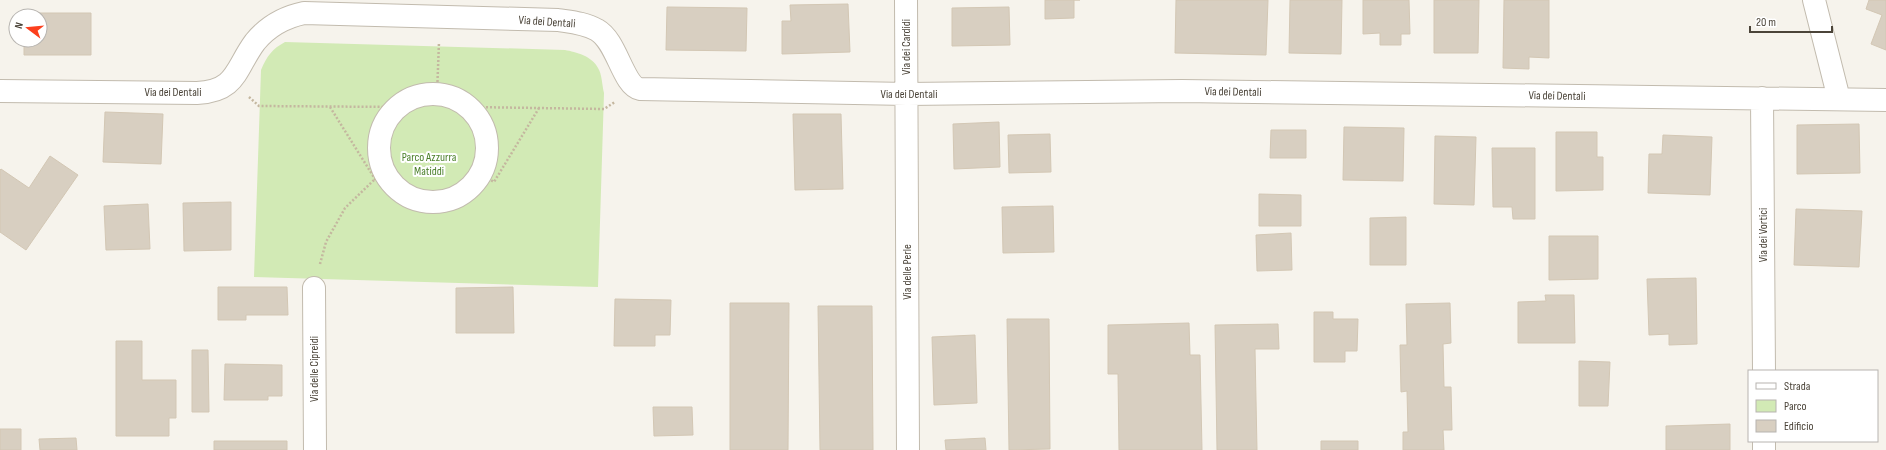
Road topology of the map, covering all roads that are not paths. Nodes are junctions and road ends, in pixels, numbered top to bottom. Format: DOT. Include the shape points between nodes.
graph roads {
  1 [pos="906,0"];
  2 [pos="1814,0"];
  3 [pos="0,91"];
  4 [pos="907,94"];
  5 [pos="1762,98"];
  6 [pos="1839,99"];
  7 [pos="1886,100"];
  8 [pos="481,174"];
  9 [pos="314,288"];
  10 [pos="1764,370"];
  11 [pos="315,450"];
  12 [pos="908,450"];
  1 -- 4 [label="street, Via dei Cardidi"];
  2 -- 6 [label="street"];
  3 -- 4 [label="street, Via dei Dentali" via="215,91 230,82 262,34 278,22 304,13 558,20 579,23 598,30 611,42 629,80 633,86 640,89"];
  4 -- 5 [label="street, Via dei Dentali" via="1182,91"];
  4 -- 12 [label="street, Via delle Perle"];
  5 -- 6 [label="street, Via dei Dentali"];
  5 -- 10 [label="street, Via dei Vortici"];
  6 -- 7 [label="street, Via dei Dentali"];
  8 -- 8 [label="street" via="488,146 485,132 470,107 460,100 437,94 423,95 410,99 388,118 380,138 380,176 405,195 433,203 448,201 473,186"];
  9 -- 11 [label="street, Via delle Cipreidi"];
}
